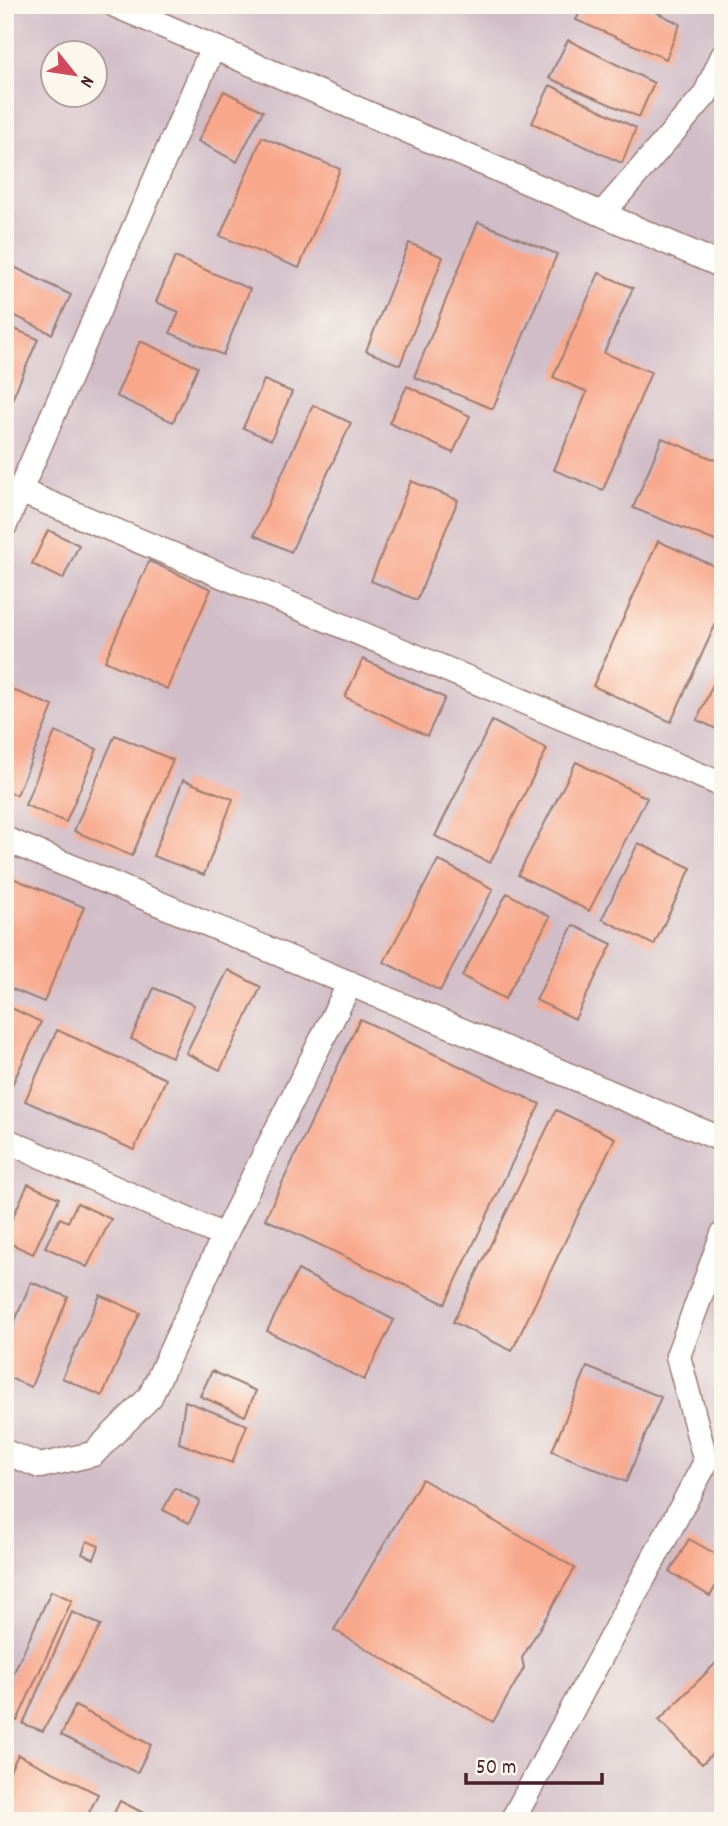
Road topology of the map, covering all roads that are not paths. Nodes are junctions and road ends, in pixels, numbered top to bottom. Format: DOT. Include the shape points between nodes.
graph roads {
  1 [pos="115,5"];
  2 [pos="212,47"];
  3 [pos="721,66"];
  4 [pos="602,214"];
  5 [pos="723,266"];
  6 [pos="20,491"];
  7 [pos="5,524"];
  8 [pos="723,785"];
  9 [pos="5,839"];
  10 [pos="350,984"];
  11 [pos="5,1140"];
  12 [pos="723,1140"];
  13 [pos="723,1234"];
  14 [pos="224,1236"];
  15 [pos="5,1452"];
  16 [pos="513,1821"];
  1 -- 2 [label="street"];
  2 -- 4 [label="street"];
  2 -- 6 [label="street"];
  3 -- 4 [label="street" via="705,95"];
  4 -- 5 [label="street"];
  6 -- 7 [label="street"];
  6 -- 8 [label="street"];
  9 -- 10 [label="street"];
  10 -- 12 [label="street"];
  10 -- 14 [label="street"];
  11 -- 14 [label="street"];
  13 -- 16 [label="street" via="678,1356 706,1462"];
  14 -- 15 [label="street" via="150,1397 93,1454 40,1466"];
}
